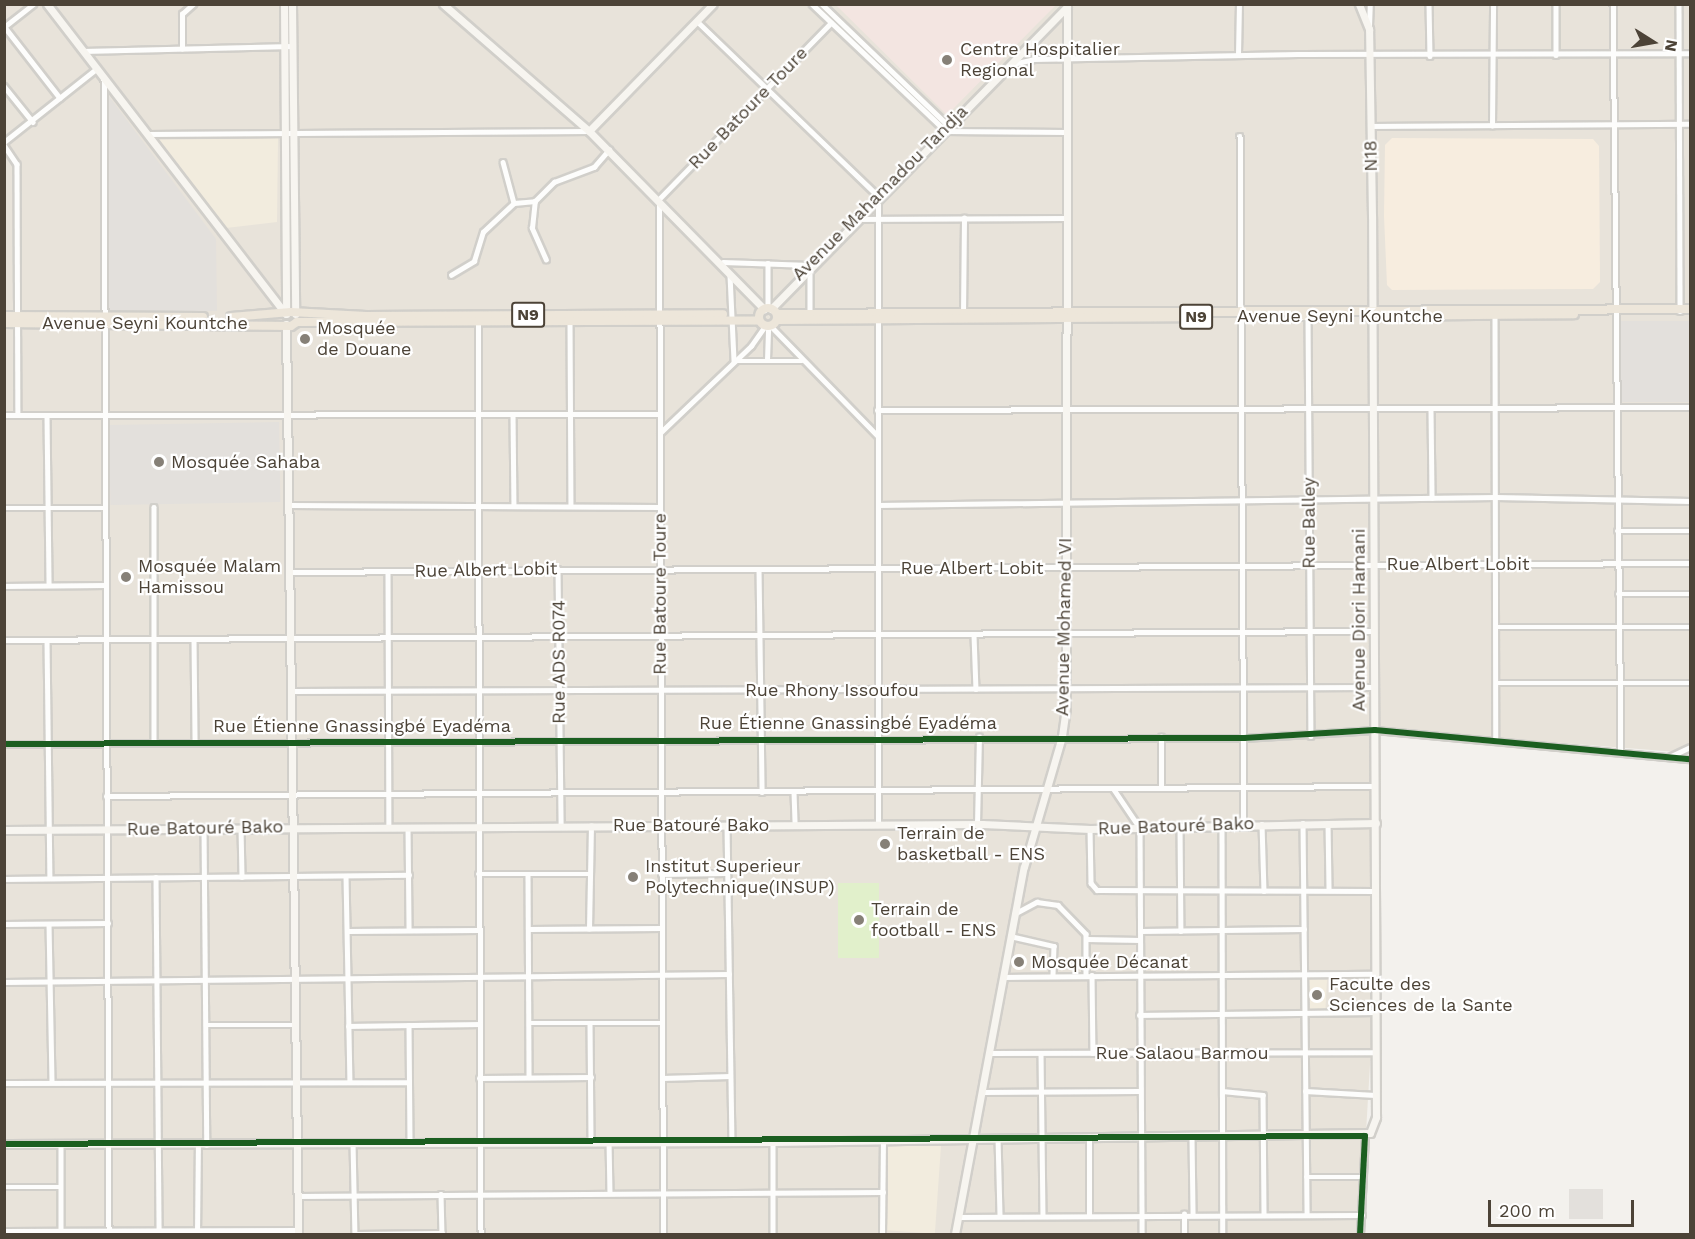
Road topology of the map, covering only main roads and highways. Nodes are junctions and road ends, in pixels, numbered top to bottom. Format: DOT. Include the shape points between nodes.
graph roads {
  1 [pos="1690,309"];
  2 [pos="1680,311"];
  3 [pos="1690,313"];
  4 [pos="4,316"];
  5 [pos="660,317"];
  6 [pos="478,318"];
  7 [pos="17,320"];
  8 [pos="4,323"];
  1 -- 2 [label="highway, N9"];
  2 -- 3 [label="highway, N9"];
  2 -- 5 [label="highway, Avenue Seyni Kountche / N9"];
  4 -- 7 [label="highway, Avenue Seyni Kountche / N9"];
  5 -- 6 [label="highway, Avenue Seyni Kountche / N9"];
  5 -- 6 [label="highway, Avenue Seyni Kountche / N9" via="570,321"];
  6 -- 7 [label="highway, Avenue Seyni Kountche / N9"];
  7 -- 8 [label="highway, Avenue Seyni Kountche / N9"];
}
